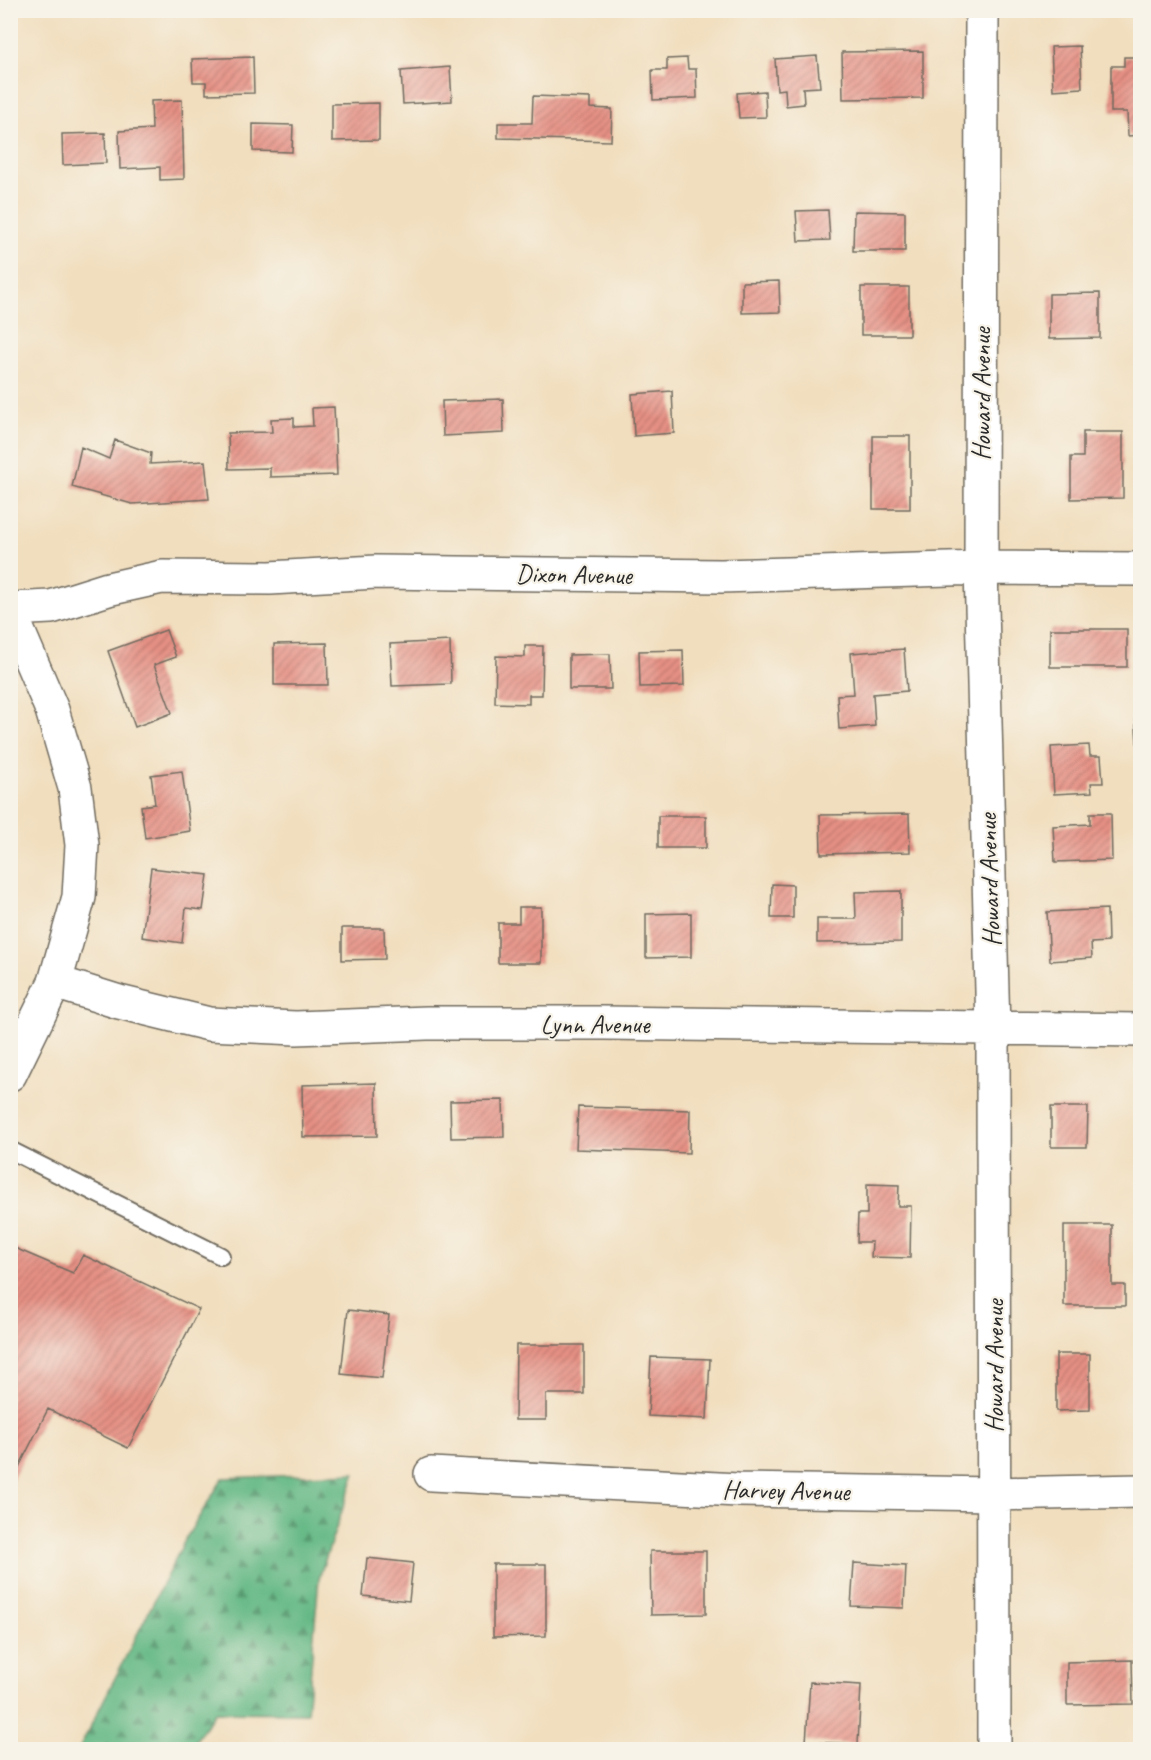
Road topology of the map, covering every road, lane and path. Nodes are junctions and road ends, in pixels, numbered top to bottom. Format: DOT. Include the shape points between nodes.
graph roads {
  1 [pos="982,10"];
  2 [pos="981,568"];
  3 [pos="1140,569"];
  4 [pos="10,610"];
  5 [pos="55,982"];
  6 [pos="993,1029"];
  7 [pos="1140,1030"];
  8 [pos="10,1074"];
  9 [pos="10,1150"];
  10 [pos="221,1256"];
  11 [pos="431,1474"];
  12 [pos="1140,1491"];
  13 [pos="994,1494"];
  14 [pos="994,1749"];
  1 -- 2 [label="street, Howard Avenue"];
  2 -- 3 [label="street, Dixon Avenue"];
  2 -- 4 [label="street, Dixon Avenue" via="721,576 376,572 270,578 162,577 51,607"];
  2 -- 6 [label="street, Howard Avenue"];
  4 -- 5 [label="street" via="52,710 75,788 82,844 79,897"];
  5 -- 6 [label="street, Lynn Avenue" via="209,1024 296,1028 604,1023"];
  5 -- 8 [label="street"];
  6 -- 7 [label="street, Lynn Avenue"];
  6 -- 13 [label="street, Howard Avenue"];
  9 -- 10 [label="lane"];
  11 -- 13 [label="street, Harvey Avenue" via="738,1490"];
  12 -- 13 [label="street, Harvey Avenue"];
  13 -- 14 [label="street, Howard Avenue"];
}
